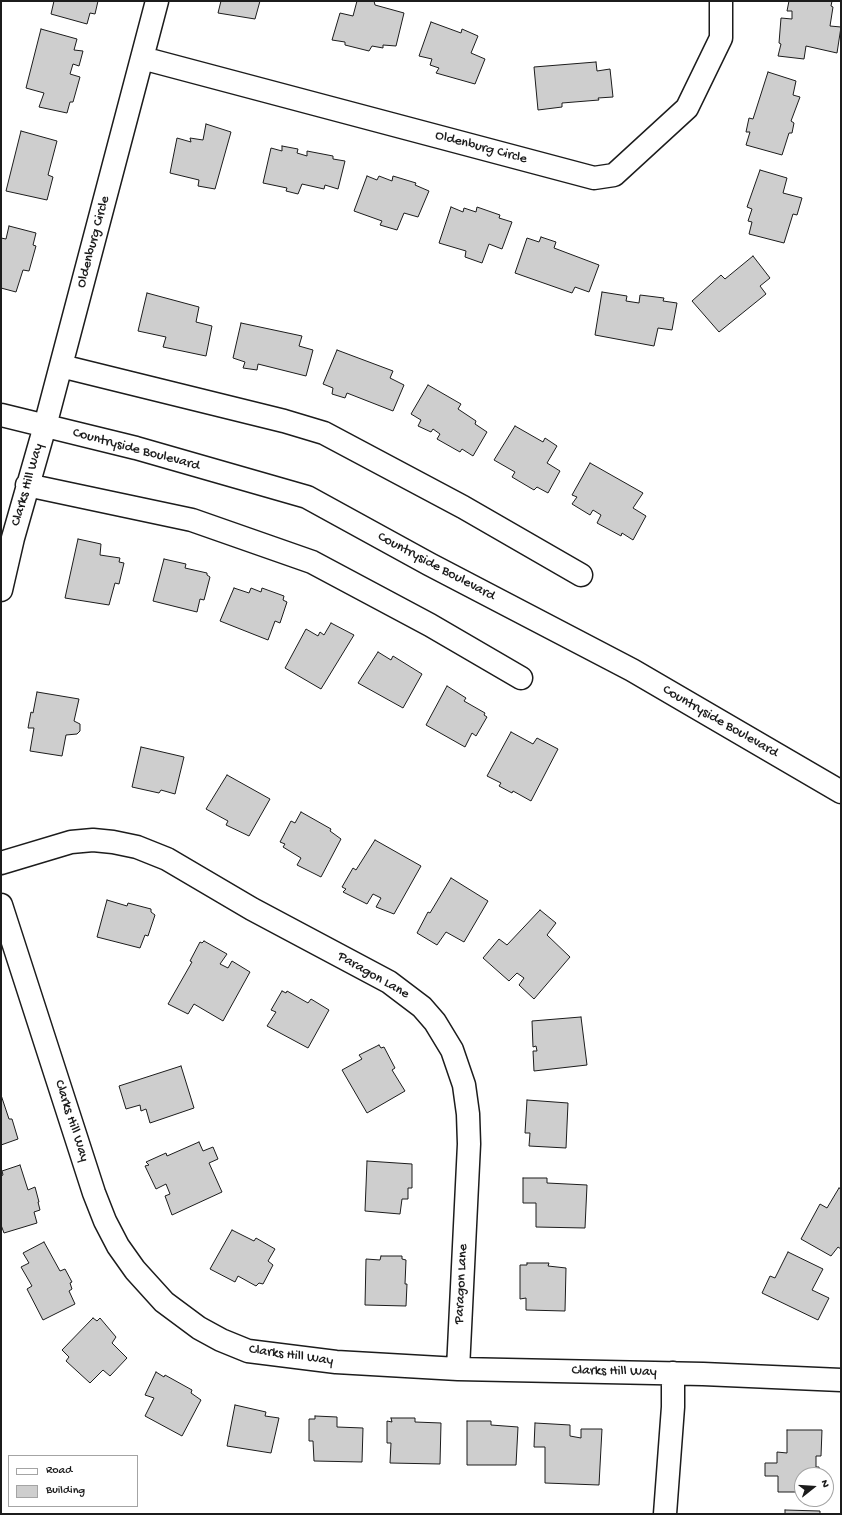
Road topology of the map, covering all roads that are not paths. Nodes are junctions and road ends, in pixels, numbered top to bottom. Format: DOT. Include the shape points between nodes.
graph roads {
  1 [pos="157,1"];
  2 [pos="721,1"];
  3 [pos="142,58"];
  4 [pos="61,366"];
  5 [pos="1,415"];
  6 [pos="45,426"];
  7 [pos="27,485"];
  8 [pos="581,575"];
  9 [pos="1,590"];
  10 [pos="521,678"];
  11 [pos="841,792"];
  12 [pos="1,863"];
  13 [pos="1,905"];
  14 [pos="458,1369"];
  15 [pos="674,1373"];
  16 [pos="841,1380"];
  17 [pos="665,1514"];
  1 -- 3 [label="street, Oldenburg Circle"];
  2 -- 3 [label="street, Oldenburg Circle" via="721,38 687,108 614,175 594,178"];
  3 -- 4 [label="street, Oldenburg Circle"];
  4 -- 6 [label="street, Oldenburg Circle"];
  4 -- 8 [label="street" via="278,419 324,433 463,507"];
  5 -- 6 [label="street, Countryside Boulevard"];
  6 -- 7 [label="street, Clarks Hill Way"];
  6 -- 11 [label="street, Countryside Boulevard" via="136,448 307,497 632,670"];
  7 -- 9 [label="street, Clarks Hill Way"];
  7 -- 10 [label="street" via="192,520 312,562 430,625"];
  12 -- 14 [label="street, Paragon Lane" via="71,842 93,840 137,848 167,860 252,909 389,982 422,1007 435,1022 452,1050 464,1085 468,1114 468,1167"];
  13 -- 14 [label="street, Clarks Hill Way" via="105,1221 135,1270 164,1302 199,1328 248,1351 336,1362"];
  14 -- 15 [label="street, Clarks Hill Way"];
  15 -- 16 [label="street, Clarks Hill Way"];
  15 -- 17 [label="street"];
}
